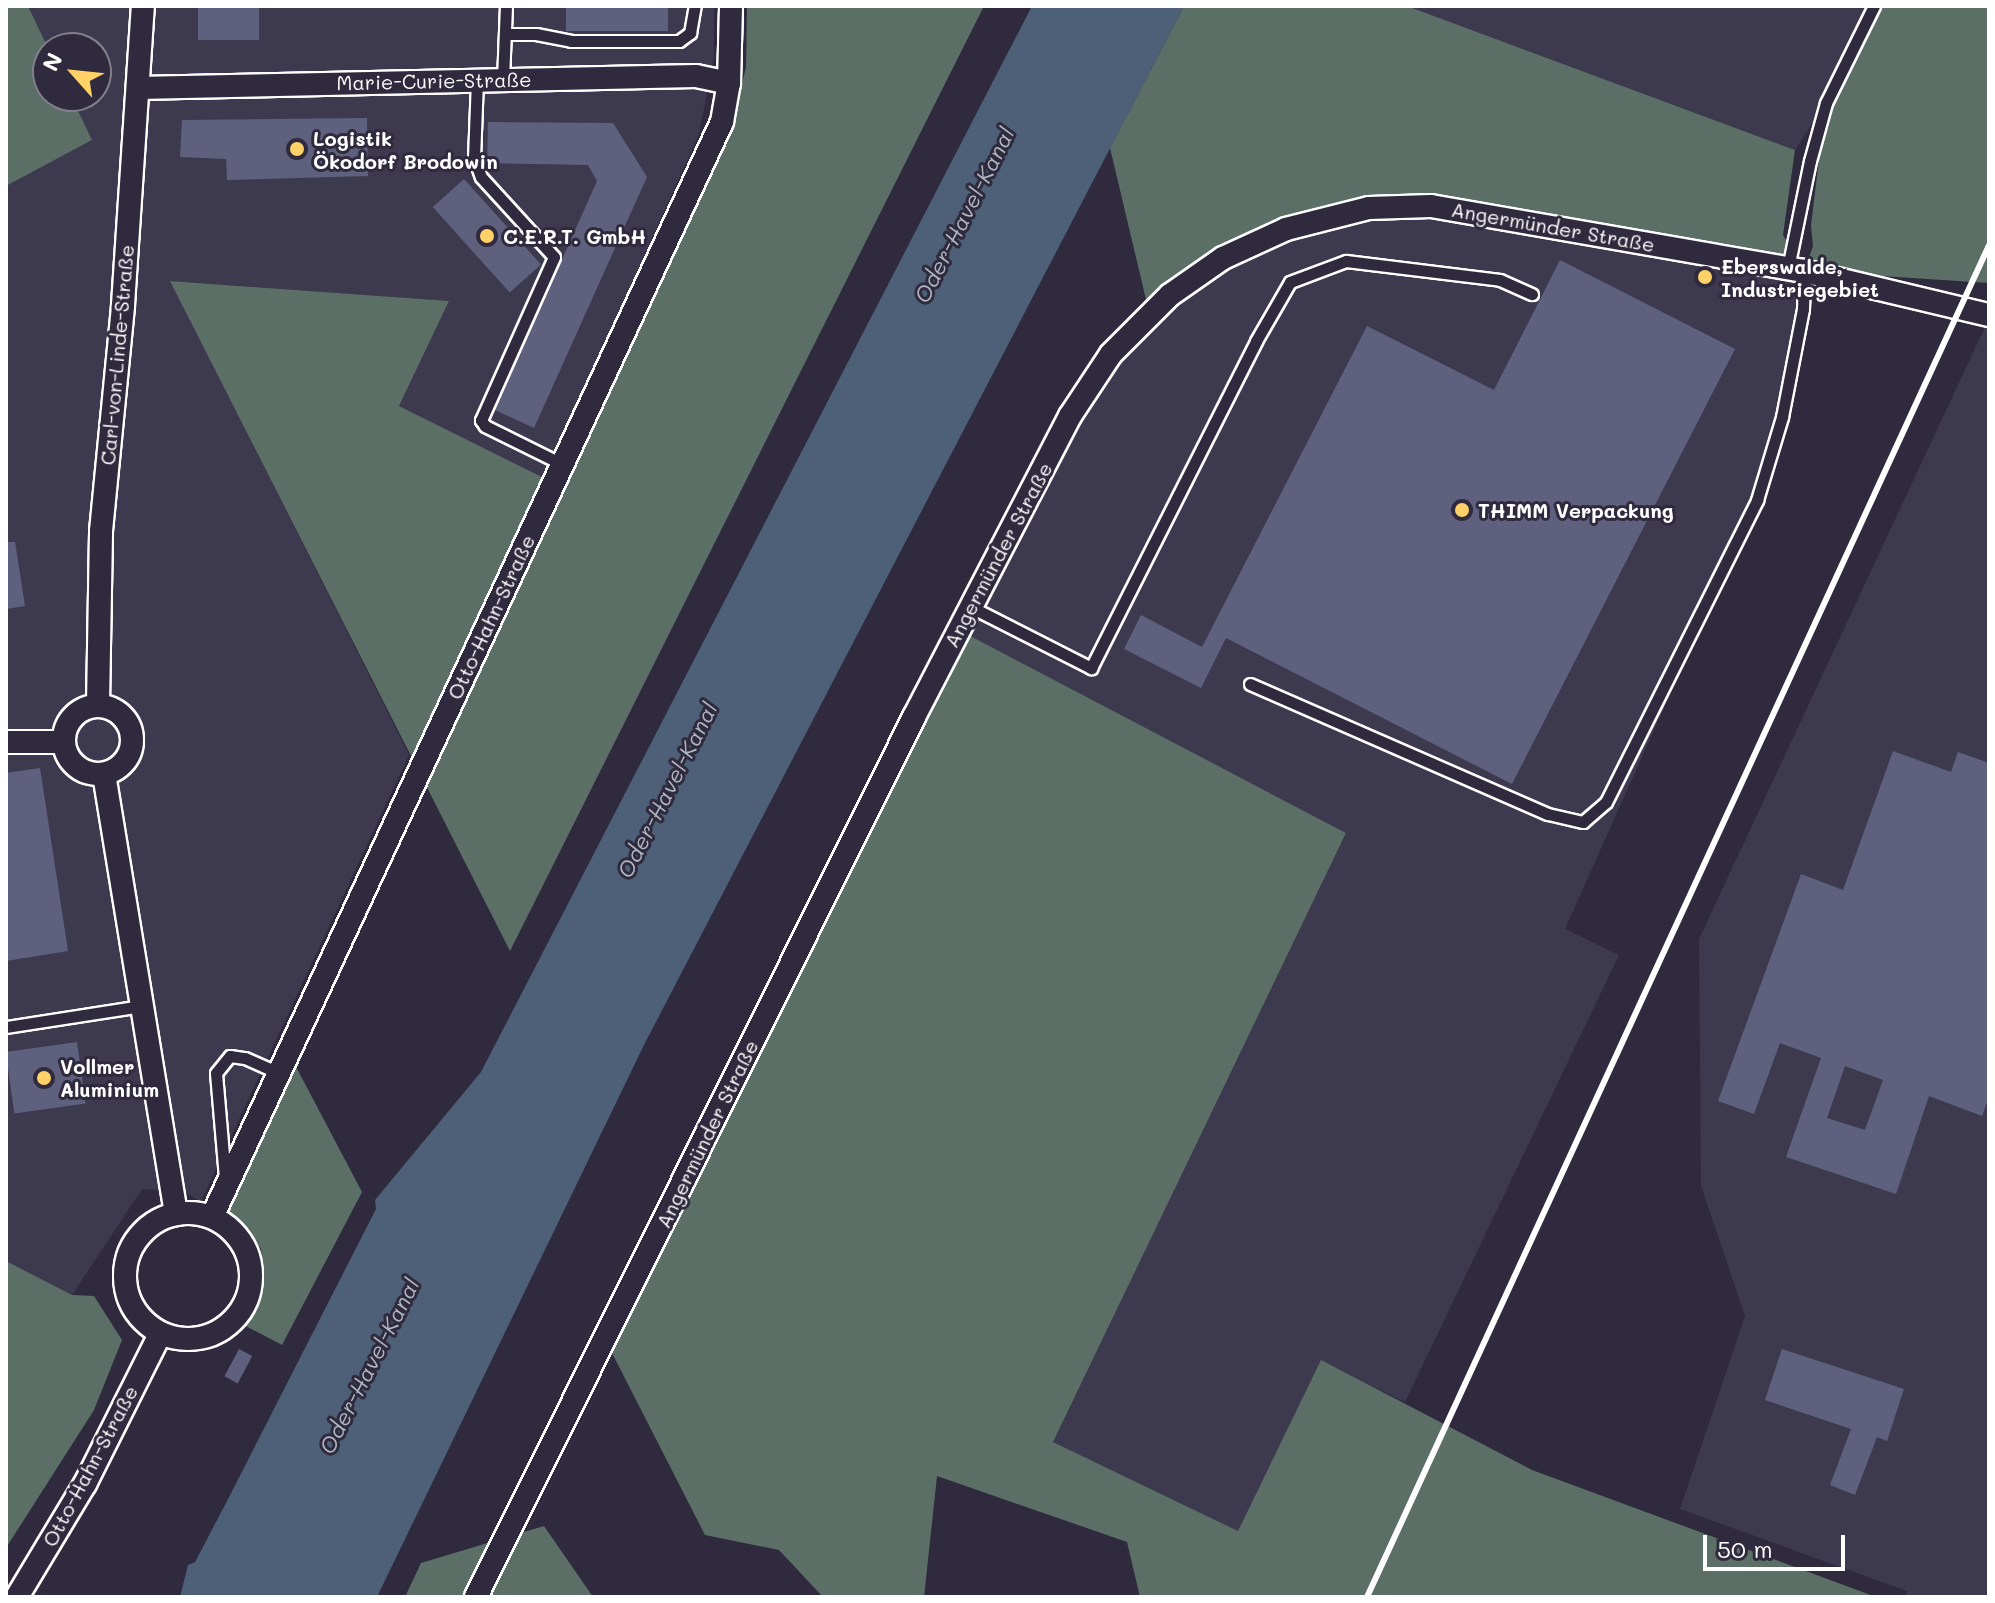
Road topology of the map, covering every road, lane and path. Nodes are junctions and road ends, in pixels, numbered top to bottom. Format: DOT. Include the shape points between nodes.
graph roads {
  1 [pos="143,6"];
  2 [pos="506,6"];
  3 [pos="695,6"];
  4 [pos="731,6"];
  5 [pos="1874,6"];
  6 [pos="505,34"];
  7 [pos="477,80"];
  8 [pos="503,80"];
  9 [pos="729,83"];
  10 [pos="138,88"];
  11 [pos="1796,270"];
  12 [pos="1532,294"];
  13 [pos="1989,315"];
  14 [pos="562,464"];
  15 [pos="971,607"];
  16 [pos="1250,684"];
  17 [pos="98,705"];
  18 [pos="6,742"];
  19 [pos="64,742"];
  20 [pos="104,774"];
  21 [pos="142,1006"];
  22 [pos="6,1027"];
  23 [pos="278,1073"];
  24 [pos="226,1186"];
  25 [pos="176,1214"];
  26 [pos="212,1217"];
  27 [pos="160,1334"];
  28 [pos="17,1597"];
  29 [pos="476,1597"];
  1 -- 10 [label="street, Carl-von-Linde-Straße"];
  2 -- 6 [label="lane"];
  3 -- 6 [label="lane" via="690,33 679,41 571,41"];
  4 -- 9 [label="street, Otto-Hahn-Straße"];
  5 -- 11 [label="lane" via="1826,103 1810,161"];
  6 -- 8 [label="lane"];
  7 -- 8 [label="street, Marie-Curie-Straße"];
  7 -- 10 [label="street, Marie-Curie-Straße"];
  7 -- 14 [label="lane" via="474,157 481,177 554,257 481,420"];
  8 -- 9 [label="street, Marie-Curie-Straße" via="696,76"];
  9 -- 14 [label="street, Otto-Hahn-Straße" via="722,122"];
  10 -- 17 [label="street, Carl-von-Linde-Straße" via="101,531"];
  11 -- 13 [label="street, Angermünder Straße"];
  11 -- 15 [label="street, Angermünder Straße" via="1431,206 1369,208 1252,242 1170,295 1111,354 1070,416"];
  11 -- 16 [label="lane" via="1803,309 1782,417 1757,500 1606,802 1583,822 1548,814"];
  12 -- 15 [label="lane" via="1500,280 1346,261 1290,282 1091,668"];
  14 -- 23 [label="street, Otto-Hahn-Straße"];
  15 -- 29 [label="street, Angermünder Straße"];
  17 -- 19 [label="street" via="74,715"];
  17 -- 20 [label="street" via="119,711 133,736 124,763"];
  18 -- 19 [label="street"];
  19 -- 20 [label="street" via="75,765"];
  20 -- 21 [label="street"];
  21 -- 22 [label="lane"];
  21 -- 25 [label="street"];
  23 -- 24 [label="street, Otto-Hahn-Straße"];
  23 -- 24 [label="lane" via="230,1056 216,1073"];
  24 -- 26 [label="street, Otto-Hahn-Straße"];
  25 -- 26 [label="street"];
  25 -- 27 [label="street" via="141,1233 124,1268 132,1307"];
  26 -- 27 [label="street" via="242,1243 250,1262 246,1302 219,1332 200,1339"];
  27 -- 28 [label="street, Otto-Hahn-Straße" via="85,1484"];
}
